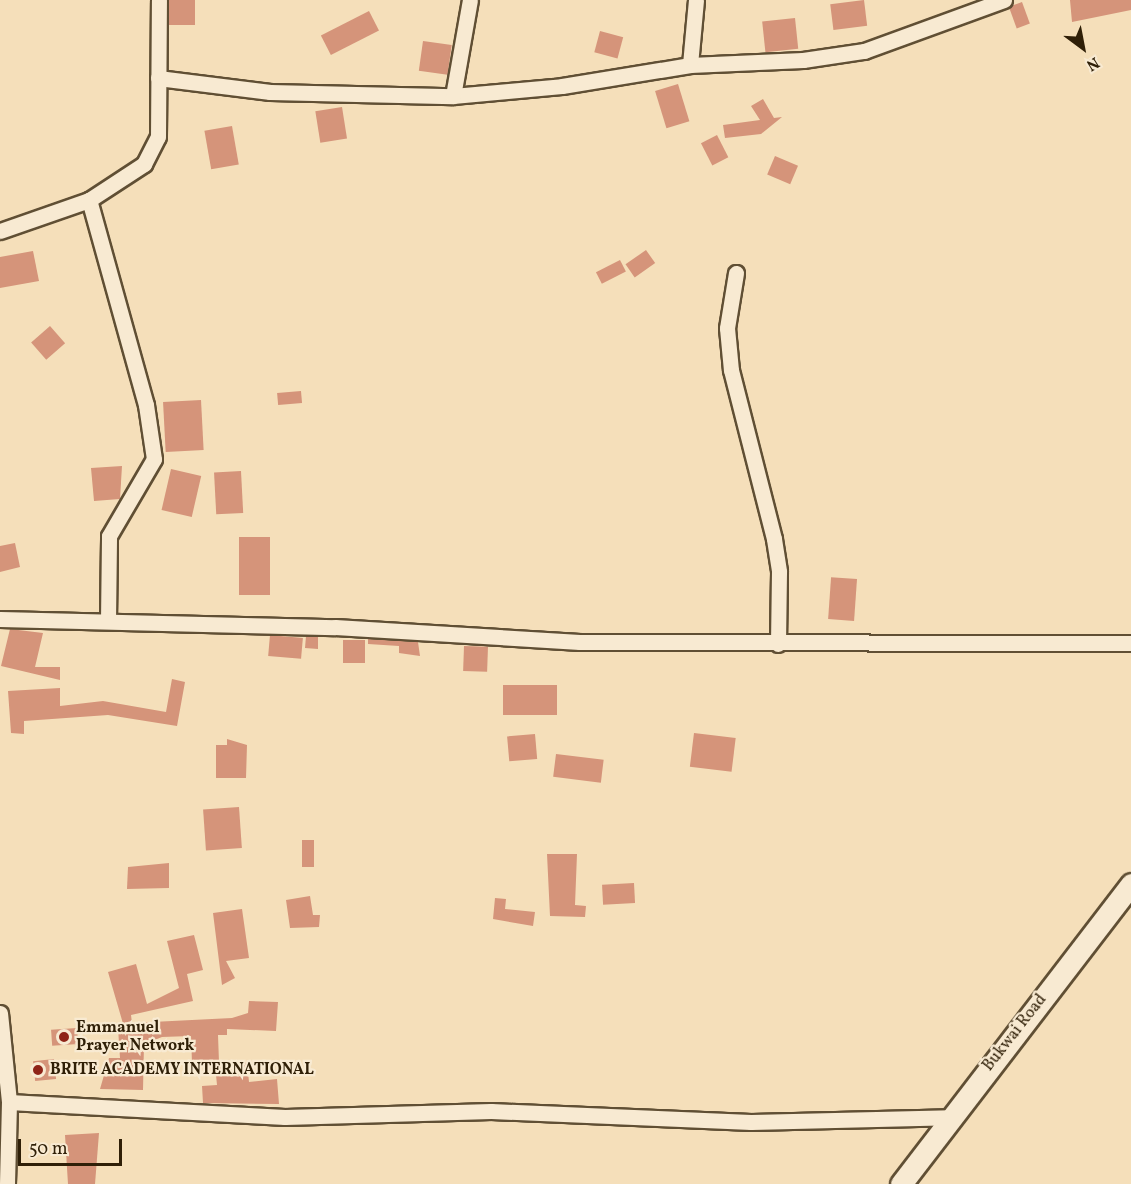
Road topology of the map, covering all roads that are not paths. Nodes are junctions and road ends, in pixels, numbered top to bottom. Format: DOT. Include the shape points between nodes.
graph roads {
  1 [pos="159,0"];
  2 [pos="470,0"];
  3 [pos="696,0"];
  4 [pos="1004,0"];
  5 [pos="690,65"];
  6 [pos="158,78"];
  7 [pos="453,96"];
  8 [pos="89,200"];
  9 [pos="0,231"];
  10 [pos="736,273"];
  11 [pos="0,619"];
  12 [pos="108,621"];
  13 [pos="1131,643"];
  14 [pos="778,644"];
  15 [pos="1131,884"];
  16 [pos="0,1013"];
  17 [pos="9,1102"];
  18 [pos="950,1117"];
  19 [pos="7,1184"];
  20 [pos="901,1184"];
  1 -- 6 [label="street"];
  2 -- 7 [label="street"];
  3 -- 5 [label="street"];
  4 -- 5 [label="street" via="864,51 803,60"];
  5 -- 7 [label="street" via="562,86"];
  6 -- 7 [label="street" via="270,92"];
  6 -- 8 [label="street" via="158,137 144,164"];
  8 -- 9 [label="street"];
  8 -- 12 [label="street" via="146,405 154,459 109,536"];
  10 -- 14 [label="street" via="727,328 731,370 776,550"];
  11 -- 12 [label="street"];
  12 -- 14 [label="street" via="580,642"];
  13 -- 14 [label="street"];
  15 -- 18 [label="street, Bukwai Road"];
  16 -- 17 [label="street"];
  17 -- 18 [label="street" via="285,1117 491,1111 751,1122"];
  17 -- 19 [label="street"];
  18 -- 20 [label="street, Bukwai Road"];
}
